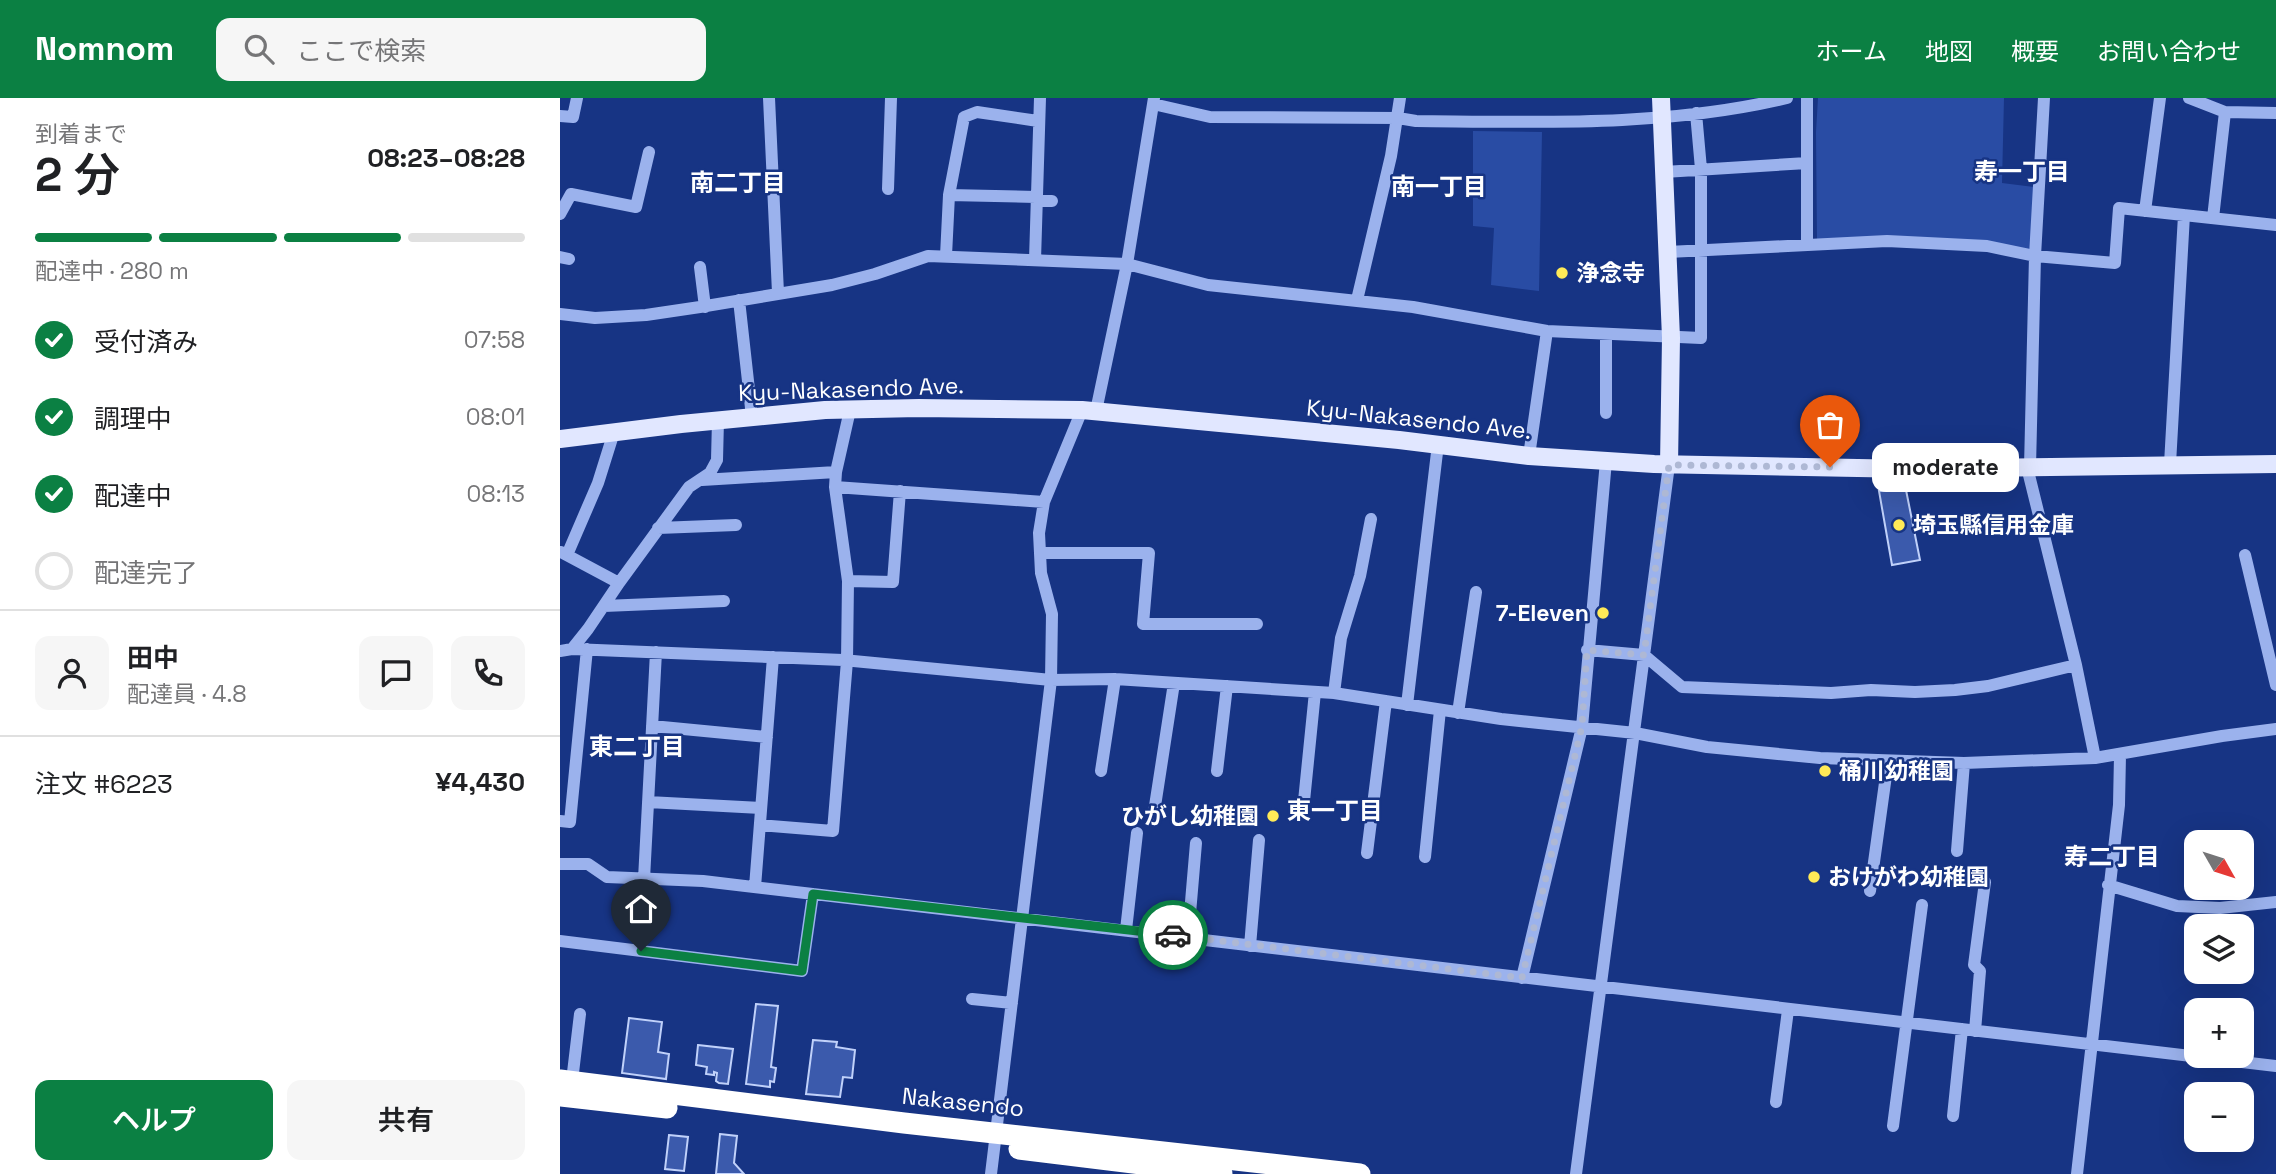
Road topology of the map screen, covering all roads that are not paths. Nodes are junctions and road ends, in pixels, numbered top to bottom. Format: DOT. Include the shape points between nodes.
graph roads {
  1 [pos="578,98"];
  2 [pos="769,98"];
  3 [pos="891,98"];
  4 [pos="1040,98"];
  5 [pos="1400,98"];
  6 [pos="1661,98"];
  7 [pos="1787,98"];
  8 [pos="1807,98"];
  9 [pos="2043,98"];
  10 [pos="2160,98"];
  11 [pos="2189,98"];
  12 [pos="1154,101"];
  13 [pos="2225,112"];
  14 [pos="1696,113"];
  15 [pos="2276,113"];
  16 [pos="560,116"];
  17 [pos="1398,118"];
  18 [pos="1662,118"];
  19 [pos="1038,121"];
  20 [pos="649,152"];
  21 [pos="1807,163"];
  22 [pos="1701,169"];
  23 [pos="1664,172"];
  24 [pos="888,189"];
  25 [pos="949,195"];
  26 [pos="1036,199"];
  27 [pos="1052,201"];
  28 [pos="2146,211"];
  29 [pos="560,214"];
  30 [pos="2184,215"];
  31 [pos="2213,218"];
  32 [pos="2276,225"];
  33 [pos="1807,246"];
  34 [pos="1701,250"];
  35 [pos="1668,252"];
  36 [pos="946,256"];
  37 [pos="2035,256"];
  38 [pos="1035,260"];
  39 [pos="1127,264"];
  40 [pos="700,267"];
  41 [pos="778,293"];
  42 [pos="739,300"];
  43 [pos="1357,300"];
  44 [pos="705,307"];
  45 [pos="560,314"];
  46 [pos="1547,331"];
  47 [pos="1606,335"];
  48 [pos="1671,338"];
  49 [pos="850,410"];
  50 [pos="1089,410"];
  51 [pos="1606,413"];
  52 [pos="752,417"];
  53 [pos="718,420"];
  54 [pos="614,432"];
  55 [pos="562,444"];
  56 [pos="1438,444"];
  57 [pos="1529,456"];
  58 [pos="1606,461"];
  59 [pos="2169,464"];
  60 [pos="2276,464"];
  61 [pos="1669,465"];
  62 [pos="2029,467"];
  63 [pos="836,472"];
  64 [pos="702,480"];
  65 [pos="835,487"];
  66 [pos="900,491"];
  67 [pos="1044,502"];
  68 [pos="1371,519"];
  69 [pos="736,525"];
  70 [pos="658,528"];
  71 [pos="564,554"];
  72 [pos="1040,554"];
  73 [pos="2245,555"];
  74 [pos="848,582"];
  75 [pos="619,583"];
  76 [pos="1476,592"];
  77 [pos="724,601"];
  78 [pos="604,606"];
  79 [pos="1257,624"];
  80 [pos="587,649"];
  81 [pos="566,650"];
  82 [pos="1587,650"];
  83 [pos="656,652"];
  84 [pos="1644,655"];
  85 [pos="773,657"];
  86 [pos="847,661"];
  87 [pos="2076,665"];
  88 [pos="1115,679"];
  89 [pos="1051,680"];
  90 [pos="1174,683"];
  91 [pos="2276,685"];
  92 [pos="1227,686"];
  93 [pos="1315,692"];
  94 [pos="1334,693"];
  95 [pos="1386,701"];
  96 [pos="1407,705"];
  97 [pos="1440,710"];
  98 [pos="1458,713"];
  99 [pos="652,726"];
  100 [pos="1582,726"];
  101 [pos="2276,729"];
  102 [pos="1635,733"];
  103 [pos="767,737"];
  104 [pos="2120,755"];
  105 [pos="2095,758"];
  106 [pos="1888,761"];
  107 [pos="1964,763"];
  108 [pos="1101,771"];
  109 [pos="1217,771"];
  110 [pos="1304,801"];
  111 [pos="648,802"];
  112 [pos="761,808"];
  113 [pos="1153,819"];
  114 [pos="560,821"];
  115 [pos="760,825"];
  116 [pos="1137,833"];
  117 [pos="1259,840"];
  118 [pos="1196,844"];
  119 [pos="1957,851"];
  120 [pos="1367,853"];
  121 [pos="1426,857"];
  122 [pos="560,864"];
  123 [pos="644,878"];
  124 [pos="1985,882"];
  125 [pos="2108,885"];
  126 [pos="755,887"];
  127 [pos="1870,891"];
  128 [pos="813,894"];
  129 [pos="2276,902"];
  130 [pos="1922,905"];
  131 [pos="1021,919"];
  132 [pos="1126,930"];
  133 [pos="1188,937"];
  134 [pos="560,941"];
  135 [pos="1250,946"];
  136 [pos="1522,978"];
  137 [pos="1601,987"];
  138 [pos="972,999"];
  139 [pos="1012,1003"];
  140 [pos="1788,1010"];
  141 [pos="580,1014"];
  142 [pos="1907,1024"];
  143 [pos="1968,1030"];
  144 [pos="2091,1043"];
  145 [pos="2276,1066"];
  146 [pos="564,1086"];
  147 [pos="1776,1102"];
  148 [pos="1953,1116"];
  149 [pos="1893,1126"];
  150 [pos="995,1139"];
  151 [pos="991,1174"];
  152 [pos="1222,1174"];
  153 [pos="1360,1174"];
  154 [pos="1576,1174"];
  155 [pos="2077,1174"];
  1 -- 16 [label="street" via="573,117"];
  2 -- 41 [label="street"];
  3 -- 24 [label="street"];
  4 -- 19 [label="street"];
  5 -- 17 [label="street"];
  6 -- 18 [label="main road"];
  7 -- 14 [label="street"];
  8 -- 21 [label="street"];
  9 -- 37 [label="street"];
  10 -- 28 [label="street"];
  11 -- 13 [label="street"];
  12 -- 17 [label="street" via="1210,117"];
  12 -- 39 [label="street"];
  13 -- 15 [label="street"];
  13 -- 31 [label="street"];
  14 -- 18 [label="street"];
  14 -- 22 [label="street"];
  17 -- 18 [label="street" via="1540,122"];
  17 -- 43 [label="street"];
  18 -- 23 [label="main road"];
  19 -- 25 [label="street" via="978,112 964,117"];
  19 -- 26 [label="street"];
  20 -- 29 [label="street" via="636,207 571,194"];
  21 -- 22 [label="street"];
  21 -- 33 [label="street"];
  22 -- 23 [label="street"];
  22 -- 34 [label="street"];
  23 -- 35 [label="main road"];
  25 -- 26 [label="street"];
  25 -- 36 [label="street"];
  26 -- 27 [label="street"];
  26 -- 38 [label="street"];
  28 -- 30 [label="street"];
  28 -- 37 [label="street" via="2119,208 2115,263"];
  30 -- 31 [label="street"];
  30 -- 59 [label="street"];
  31 -- 32 [label="street"];
  33 -- 34 [label="street"];
  33 -- 37 [label="street" via="1900,242 1987,246"];
  34 -- 35 [label="street"];
  34 -- 48 [label="street" via="1701,338"];
  35 -- 48 [label="main road"];
  36 -- 38 [label="street"];
  36 -- 41 [label="street" via="928,256 832,285"];
  37 -- 62 [label="street"];
  38 -- 39 [label="street"];
  39 -- 43 [label="street" via="1208,285"];
  39 -- 50 [label="street"];
  40 -- 44 [label="street"];
  41 -- 42 [label="street"];
  42 -- 44 [label="street"];
  42 -- 52 [label="street"];
  43 -- 46 [label="street"];
  44 -- 45 [label="street" via="595,318"];
  46 -- 47 [label="street"];
  46 -- 57 [label="street"];
  47 -- 48 [label="street"];
  47 -- 51 [label="street"];
  48 -- 61 [label="main road"];
  49 -- 50 [label="main road, Kyu-Nakasendo Ave."];
  49 -- 52 [label="main road, Kyu-Nakasendo Ave."];
  49 -- 63 [label="street"];
  50 -- 56 [label="main road, Kyu-Nakasendo Ave."];
  50 -- 67 [label="street"];
  52 -- 53 [label="main road, Kyu-Nakasendo Ave."];
  53 -- 54 [label="main road, Kyu-Nakasendo Ave."];
  53 -- 64 [label="street" via="717,460"];
  54 -- 55 [label="main road, Kyu-Nakasendo Ave."];
  54 -- 71 [label="street" via="597,483"];
  56 -- 57 [label="main road, Kyu-Nakasendo Ave."];
  56 -- 96 [label="street"];
  57 -- 58 [label="main road, Kyu-Nakasendo Ave."];
  58 -- 61 [label="main road, Kyu-Nakasendo Ave."];
  58 -- 82 [label="street"];
  59 -- 60 [label="main road, Kyu-Nakasendo Ave."];
  59 -- 62 [label="main road, Kyu-Nakasendo Ave."];
  61 -- 62 [label="main road, Kyu-Nakasendo Ave."];
  61 -- 84 [label="street"];
  62 -- 87 [label="street"];
  63 -- 64 [label="street"];
  63 -- 65 [label="street"];
  64 -- 70 [label="street" via="689,487"];
  65 -- 66 [label="street"];
  65 -- 74 [label="street"];
  66 -- 67 [label="street"];
  66 -- 74 [label="street" via="894,582"];
  67 -- 72 [label="street"];
  68 -- 94 [label="street" via="1341,638"];
  69 -- 70 [label="street"];
  70 -- 75 [label="street"];
  71 -- 75 [label="street"];
  72 -- 79 [label="street" via="1149,553 1143,624"];
  72 -- 89 [label="street" via="1052,614"];
  73 -- 91 [label="street"];
  74 -- 86 [label="street"];
  75 -- 78 [label="street"];
  76 -- 98 [label="street"];
  77 -- 78 [label="street"];
  78 -- 81 [label="street"];
  80 -- 81 [label="street"];
  80 -- 83 [label="street"];
  80 -- 114 [label="street" via="570,822"];
  82 -- 84 [label="street"];
  82 -- 100 [label="street"];
  83 -- 85 [label="street"];
  83 -- 99 [label="street"];
  84 -- 87 [label="street" via="1682,687 1831,693 1955,690"];
  84 -- 102 [label="street"];
  85 -- 86 [label="street"];
  85 -- 103 [label="street"];
  86 -- 89 [label="street"];
  86 -- 115 [label="street" via="833,831"];
  87 -- 105 [label="street"];
  88 -- 89 [label="street"];
  88 -- 90 [label="street"];
  88 -- 108 [label="street"];
  89 -- 131 [label="street"];
  90 -- 92 [label="street"];
  90 -- 113 [label="street"];
  92 -- 93 [label="street"];
  92 -- 109 [label="street"];
  93 -- 94 [label="street"];
  93 -- 110 [label="street"];
  94 -- 95 [label="street"];
  95 -- 96 [label="street"];
  95 -- 120 [label="street"];
  96 -- 97 [label="street"];
  97 -- 98 [label="street"];
  97 -- 121 [label="street"];
  98 -- 100 [label="street"];
  99 -- 103 [label="street"];
  99 -- 111 [label="street"];
  100 -- 102 [label="street"];
  100 -- 136 [label="street"];
  101 -- 104 [label="street"];
  102 -- 106 [label="street" via="1707,747"];
  102 -- 137 [label="street"];
  103 -- 112 [label="street"];
  104 -- 105 [label="street"];
  104 -- 125 [label="street" via="2119,805"];
  105 -- 107 [label="street"];
  106 -- 107 [label="street"];
  106 -- 127 [label="street"];
  107 -- 119 [label="street"];
  111 -- 112 [label="street"];
  111 -- 123 [label="street"];
  112 -- 115 [label="street"];
  115 -- 126 [label="street"];
  116 -- 132 [label="street"];
  117 -- 135 [label="street"];
  118 -- 133 [label="street"];
  122 -- 123 [label="street" via="588,864 607,877"];
  123 -- 126 [label="street"];
  124 -- 143 [label="street" via="1974,965 1980,971"];
  125 -- 129 [label="street" via="2177,906 2220,908"];
  125 -- 144 [label="street"];
  126 -- 128 [label="street"];
  128 -- 131 [label="street"];
  128 -- 134 [label="street" via="802,971"];
  130 -- 142 [label="street"];
  131 -- 132 [label="street"];
  131 -- 139 [label="street"];
  132 -- 133 [label="street"];
  133 -- 135 [label="street"];
  135 -- 136 [label="street"];
  136 -- 137 [label="street"];
  137 -- 140 [label="street"];
  137 -- 154 [label="street"];
  138 -- 139 [label="street"];
  139 -- 150 [label="street"];
  140 -- 142 [label="street"];
  140 -- 147 [label="street"];
  141 -- 146 [label="street"];
  142 -- 143 [label="street"];
  142 -- 149 [label="street"];
  143 -- 144 [label="street"];
  143 -- 148 [label="street"];
  144 -- 145 [label="street"];
  144 -- 155 [label="street"];
  146 -- 150 [label="highway, Nakasendo"];
  150 -- 151 [label="street"];
  150 -- 152 [label="highway, Nakasendo"];
  150 -- 153 [label="highway, Nakasendo"];
}
